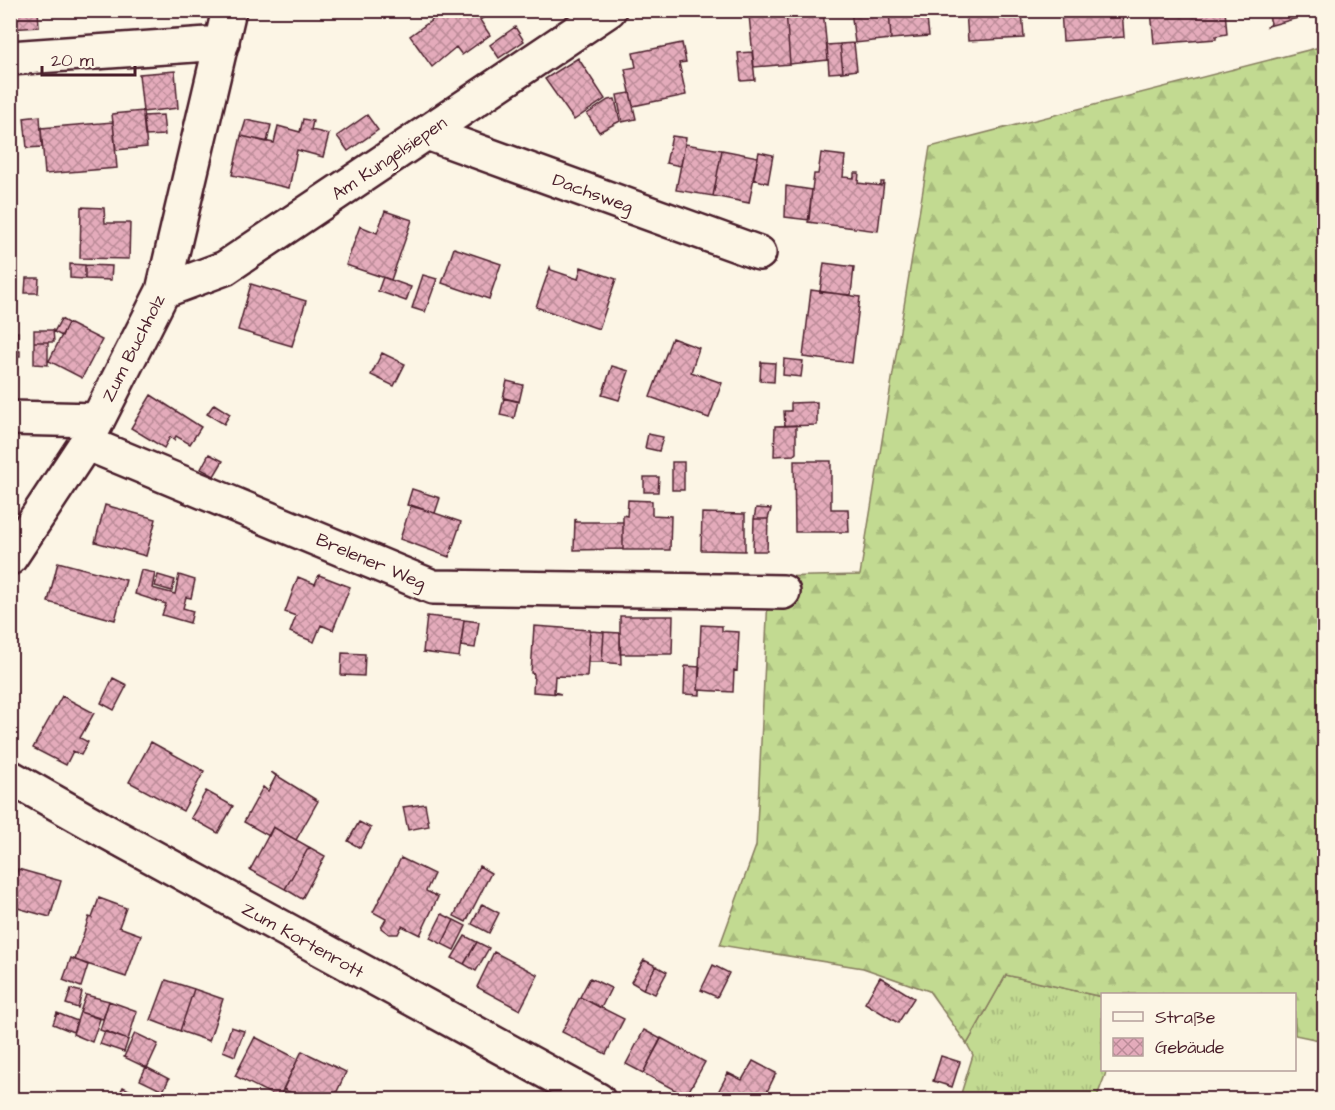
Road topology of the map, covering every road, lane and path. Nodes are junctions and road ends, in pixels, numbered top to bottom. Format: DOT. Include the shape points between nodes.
graph roads {
  1 [pos="229,10"];
  2 [pos="609,10"];
  3 [pos="222,43"];
  4 [pos="10,58"];
  5 [pos="427,132"];
  6 [pos="759,253"];
  7 [pos="163,291"];
  8 [pos="10,418"];
  9 [pos="91,431"];
  10 [pos="10,558"];
  11 [pos="783,591"];
  12 [pos="10,777"];
  13 [pos="560,1091"];
  14 [pos="598,1100"];
  1 -- 3 [label="street, Zum Buchholz"];
  2 -- 5 [label="street, Am Kungelsiepen"];
  3 -- 4 [label="street"];
  3 -- 7 [label="street, Zum Buchholz"];
  5 -- 6 [label="street, Dachsweg"];
  5 -- 7 [label="street, Am Kungelsiepen" via="225,268"];
  7 -- 9 [label="street, Zum Buchholz"];
  8 -- 9 [label="street"];
  9 -- 10 [label="street, Zum Buchholz"];
  9 -- 11 [label="street, Brelener Weg" via="433,587"];
  12 -- 13 [label="street, Zum Kortenrott"];
  13 -- 14 [label="street, Zum Kortenrott"];
}
